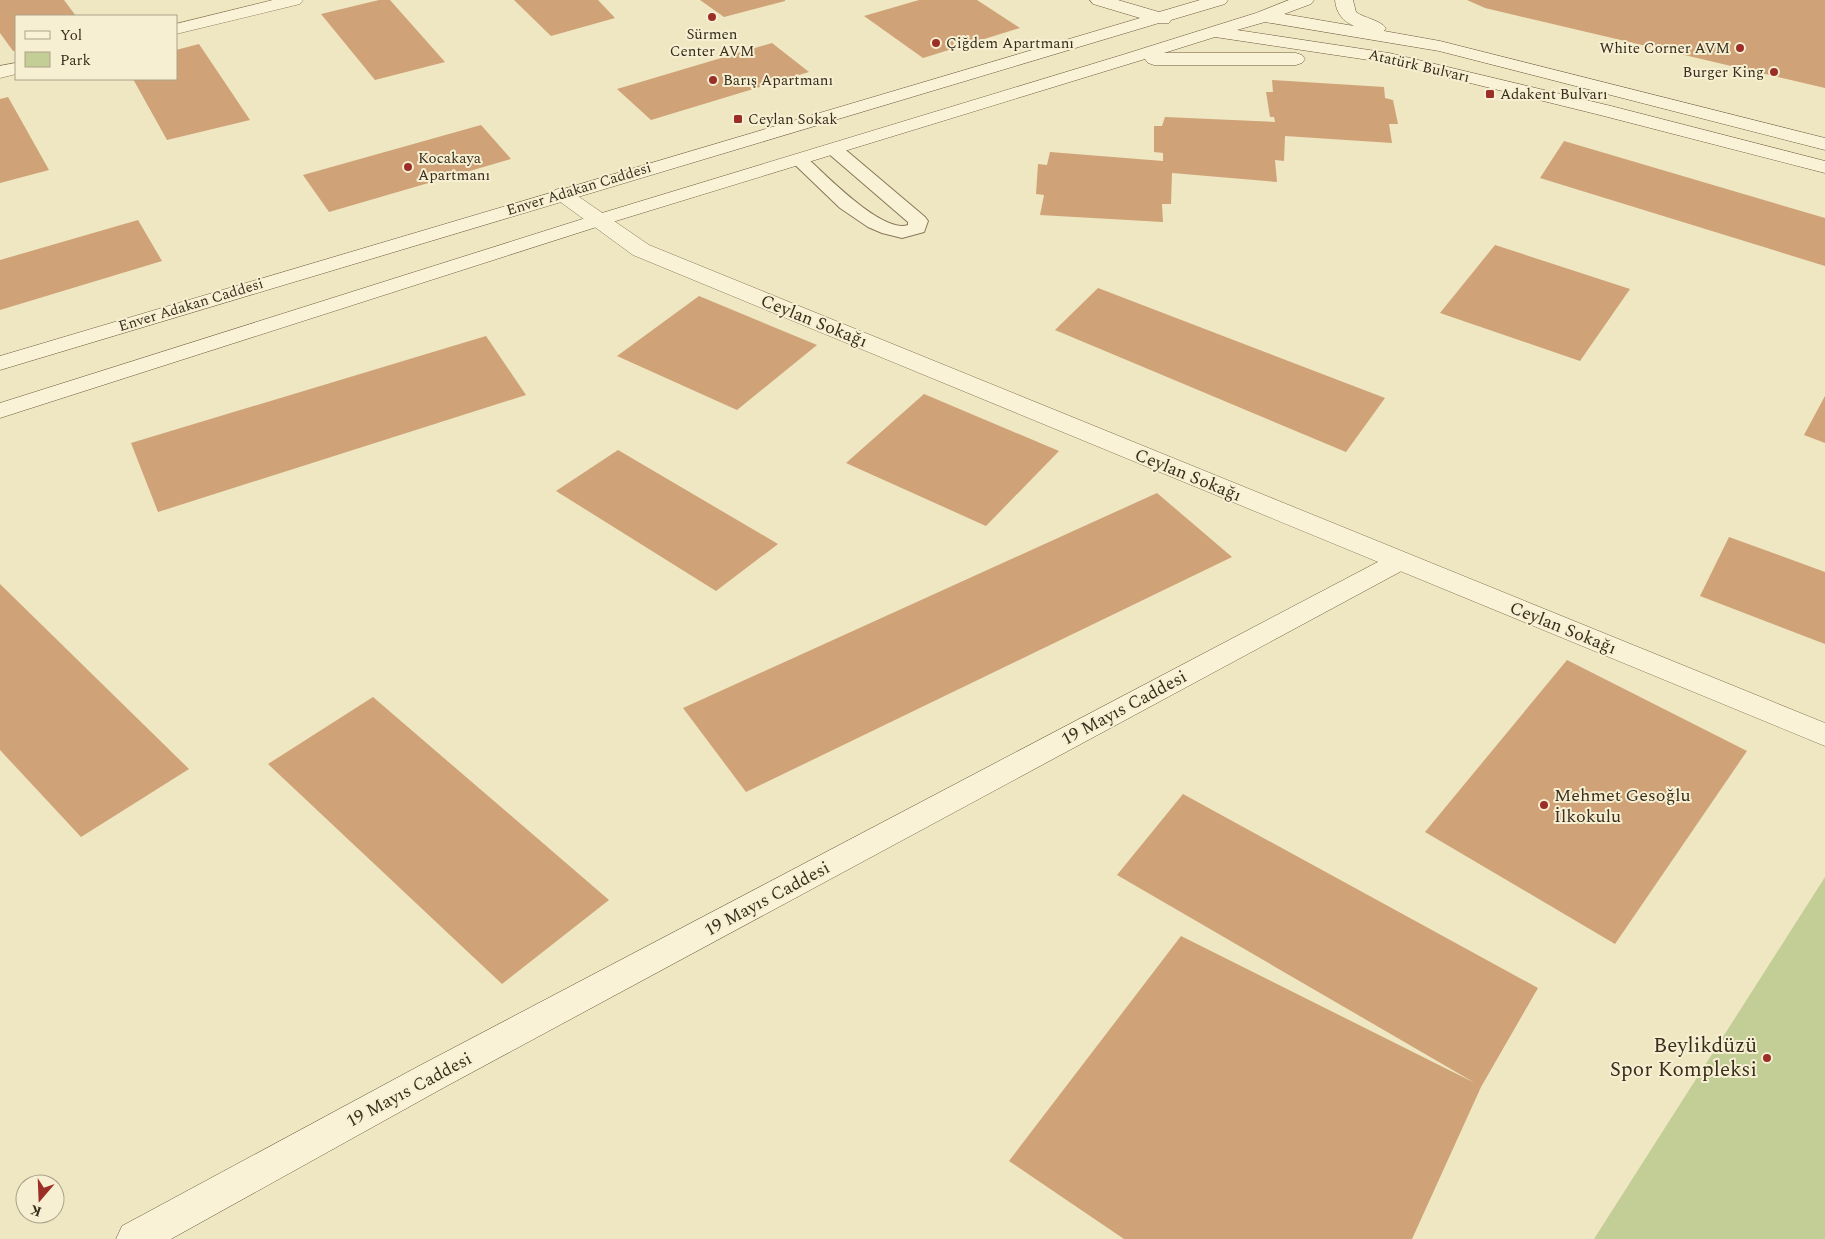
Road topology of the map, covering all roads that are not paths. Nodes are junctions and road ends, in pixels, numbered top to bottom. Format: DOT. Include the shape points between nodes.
graph roads {
  1 [pos="294,0"];
  2 [pos="1099,0"];
  3 [pos="1178,0"];
  4 [pos="1305,0"];
  5 [pos="1344,0"];
  6 [pos="1210,3"];
  7 [pos="1264,16"];
  8 [pos="1160,18"];
  9 [pos="178,29"];
  10 [pos="1212,31"];
  11 [pos="1424,43"];
  12 [pos="1389,58"];
  13 [pos="1128,59"];
  14 [pos="15,68"];
  15 [pos="0,72"];
  16 [pos="1825,144"];
  17 [pos="835,150"];
  18 [pos="799,160"];
  19 [pos="1825,167"];
  20 [pos="562,194"];
  21 [pos="599,220"];
  22 [pos="0,363"];
  23 [pos="0,411"];
  24 [pos="1400,561"];
  25 [pos="1825,735"];
  26 [pos="135,1239"];
  1 -- 9 [label="main road"];
  2 -- 8 [label="main road, Atatürk Bulvarı"];
  3 -- 6 [label="main road, Atatürk Bulvarı"];
  4 -- 7 [label="main road"];
  5 -- 11 [label="main road" via="1345,11 1353,20"];
  6 -- 7 [label="main road, Atatürk Bulvarı"];
  6 -- 8 [label="main road, Enver Adakan Caddesi"];
  7 -- 10 [label="main road"];
  7 -- 11 [label="main road, Atatürk Bulvarı"];
  8 -- 10 [label="main road, Atatürk Bulvarı"];
  8 -- 20 [label="main road, Enver Adakan Caddesi"];
  10 -- 12 [label="main road, Atatürk Bulvarı"];
  10 -- 13 [label="main road"];
  11 -- 16 [label="main road, Atatürk Bulvarı"];
  12 -- 13 [label="main road"];
  12 -- 19 [label="main road, Atatürk Bulvarı"];
  13 -- 17 [label="main road"];
  14 -- 15 [label="main road"];
  17 -- 18 [label="main road"];
  17 -- 18 [label="lane" via="918,221 917,228 902,232 874,223 844,202"];
  18 -- 21 [label="main road"];
  20 -- 21 [label="main road, Ceylan Sokağı"];
  20 -- 22 [label="main road, Enver Adakan Caddesi"];
  21 -- 23 [label="main road"];
  21 -- 24 [label="main road, Ceylan Sokağı" via="641,250"];
  24 -- 25 [label="main road, Ceylan Sokağı"];
  24 -- 26 [label="main road, 19 Mayıs Caddesi"];
}
